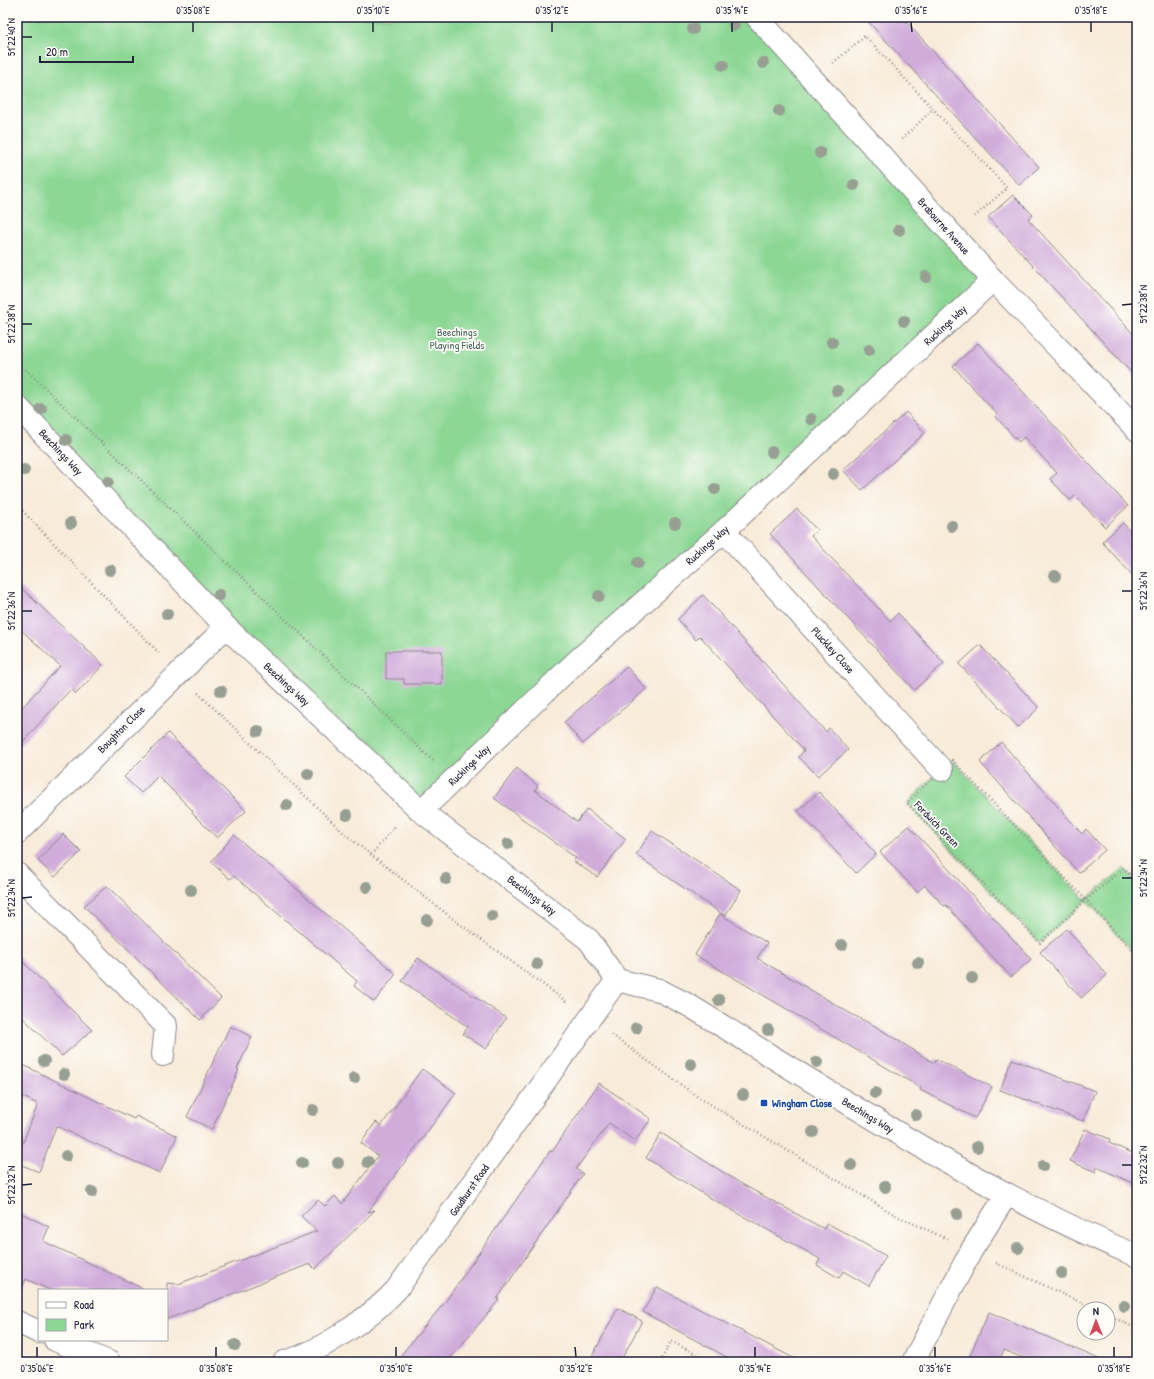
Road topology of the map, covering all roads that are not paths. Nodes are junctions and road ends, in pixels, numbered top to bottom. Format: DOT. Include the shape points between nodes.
graph roads {
  1 [pos="757,17"];
  2 [pos="993,280"];
  3 [pos="17,406"];
  4 [pos="1137,430"];
  5 [pos="724,531"];
  6 [pos="226,627"];
  7 [pos="942,770"];
  8 [pos="418,807"];
  9 [pos="17,833"];
  10 [pos="17,874"];
  11 [pos="617,980"];
  12 [pos="164,1055"];
  13 [pos="1007,1194"];
  14 [pos="1137,1256"];
  15 [pos="17,1322"];
  16 [pos="38,1332"];
  17 [pos="57,1341"];
  18 [pos="109,1362"];
  19 [pos="288,1362"];
  20 [pos="913,1362"];
  1 -- 2 [label="street, Brabourne Avenue"];
  2 -- 4 [label="street, Brabourne Avenue"];
  2 -- 5 [label="street, Ruckinge Way"];
  3 -- 6 [label="street, Beechings Way"];
  5 -- 7 [label="street, Pluckley Close"];
  5 -- 8 [label="street, Ruckinge Way" via="579,659 453,780"];
  6 -- 8 [label="street, Beechings Way"];
  6 -- 9 [label="street, Boughton Close"];
  8 -- 11 [label="street, Beechings Way" via="590,940"];
  10 -- 12 [label="street" via="166,1026"];
  11 -- 13 [label="street, Beechings Way" via="659,990 690,1006 877,1121"];
  11 -- 19 [label="street, Goudhurst Road" via="397,1289 382,1305 350,1327"];
  13 -- 14 [label="street, Beechings Way"];
  13 -- 20 [label="street" via="970,1251"];
  15 -- 16 [label="street"];
  17 -- 18 [label="street"];
}
